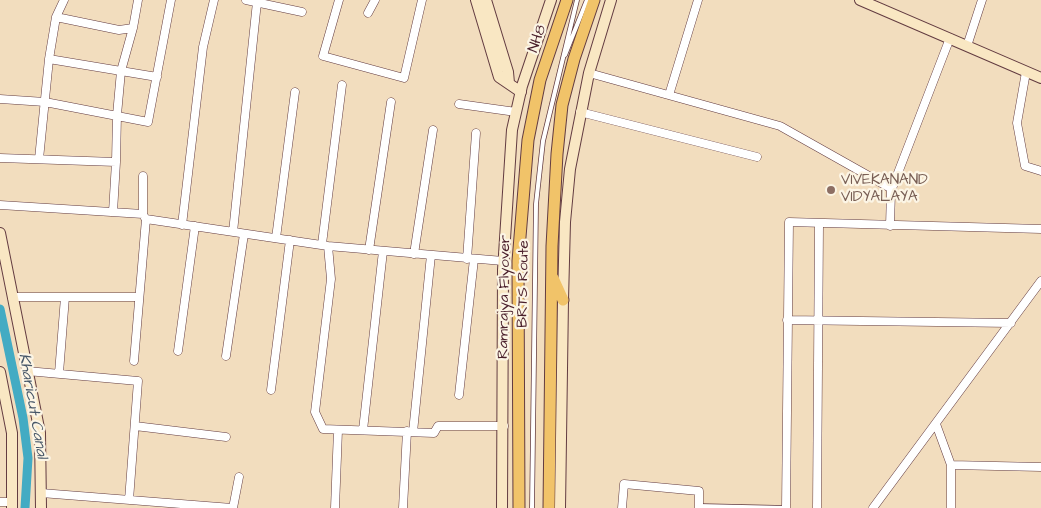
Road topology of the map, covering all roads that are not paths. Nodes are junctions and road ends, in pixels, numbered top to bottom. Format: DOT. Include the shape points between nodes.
graph roads {
  1 [pos="64,0"];
  2 [pos="138,0"];
  3 [pos="170,0"];
  4 [pos="214,0"];
  5 [pos="246,0"];
  6 [pos="339,0"];
  7 [pos="375,0"];
  8 [pos="422,0"];
  9 [pos="476,0"];
  10 [pos="486,0"];
  11 [pos="551,0"];
  12 [pos="567,0"];
  13 [pos="577,0"];
  14 [pos="587,0"];
  15 [pos="594,0"];
  16 [pos="611,0"];
  17 [pos="698,0"];
  18 [pos="860,0"];
  19 [pos="982,0"];
  20 [pos="256,2"];
  21 [pos="269,3"];
  22 [pos="302,12"];
  23 [pos="368,13"];
  24 [pos="56,17"];
  25 [pos="133,28"];
  26 [pos="950,38"];
  27 [pos="967,46"];
  28 [pos="50,59"];
  29 [pos="560,63"];
  30 [pos="120,71"];
  31 [pos="1026,72"];
  32 [pos="589,73"];
  33 [pos="157,77"];
  34 [pos="1041,78"];
  35 [pos="508,83"];
  36 [pos="342,85"];
  37 [pos="538,87"];
  38 [pos="295,92"];
  39 [pos="521,92"];
  40 [pos="668,95"];
  41 [pos="0,99"];
  42 [pos="45,102"];
  43 [pos="391,102"];
  44 [pos="460,104"];
  45 [pos="580,112"];
  46 [pos="515,113"];
  47 [pos="116,115"];
  48 [pos="433,130"];
  49 [pos="476,133"];
  50 [pos="757,157"];
  51 [pos="0,158"];
  52 [pos="39,159"];
  53 [pos="116,162"];
  54 [pos="1041,172"];
  55 [pos="143,176"];
  56 [pos="892,189"];
  57 [pos="0,205"];
  58 [pos="113,212"];
  59 [pos="144,216"];
  60 [pos="182,225"];
  61 [pos="819,225"];
  62 [pos="195,226"];
  63 [pos="890,226"];
  64 [pos="1041,229"];
  65 [pos="233,232"];
  66 [pos="0,233"];
  67 [pos="244,234"];
  68 [pos="276,238"];
  69 [pos="290,240"];
  70 [pos="325,245"];
  71 [pos="369,250"];
  72 [pos="383,251"];
  73 [pos="414,254"];
  74 [pos="430,255"];
  75 [pos="471,259"];
  76 [pos="503,261"];
  77 [pos="552,274"];
  78 [pos="1041,281"];
  79 [pos="12,296"];
  80 [pos="65,297"];
  81 [pos="139,297"];
  82 [pos="562,300"];
  83 [pos="787,320"];
  84 [pos="819,321"];
  85 [pos="1011,323"];
  86 [pos="178,351"];
  87 [pos="226,356"];
  88 [pos="134,361"];
  89 [pos="27,371"];
  90 [pos="0,372"];
  91 [pos="59,373"];
  92 [pos="271,390"];
  93 [pos="459,395"];
  94 [pos="936,424"];
  95 [pos="135,426"];
  96 [pos="504,426"];
  97 [pos="338,430"];
  98 [pos="363,430"];
  99 [pos="410,432"];
  100 [pos="226,437"];
  101 [pos="951,465"];
  102 [pos="1041,468"];
  103 [pos="239,477"];
  104 [pos="41,493"];
  105 [pos="129,500"];
  106 [pos="0,502"];
  107 [pos="13,505"];
  108 [pos="699,507"];
  109 [pos="42,508"];
  110 [pos="232,508"];
  111 [pos="335,508"];
  112 [pos="402,508"];
  113 [pos="502,508"];
  114 [pos="519,508"];
  115 [pos="532,508"];
  116 [pos="549,508"];
  117 [pos="560,508"];
  118 [pos="622,508"];
  119 [pos="786,508"];
  120 [pos="817,508"];
  121 [pos="873,508"];
  122 [pos="951,508"];
  1 -- 24 [label="street"];
  2 -- 25 [label="street"];
  3 -- 33 [label="street"];
  4 -- 60 [label="street" via="203,46"];
  5 -- 20 [label="street"];
  6 -- 8 [label="street" via="323,56 404,78"];
  7 -- 23 [label="street"];
  9 -- 35 [label="street" via="499,77"];
  10 -- 35 [label="street" via="508,72"];
  11 -- 39 [label="street"];
  12 -- 37 [label="main road, NH8"];
  13 -- 29 [label="lane"];
  14 -- 29 [label="lane"];
  15 -- 77 [label="main road" via="562,105"];
  16 -- 32 [label="street"];
  17 -- 40 [label="street"];
  18 -- 26 [label="street"];
  19 -- 27 [label="street"];
  20 -- 21 [label="street"];
  20 -- 65 [label="street"];
  21 -- 22 [label="street"];
  24 -- 25 [label="street" via="119,30"];
  24 -- 28 [label="street"];
  25 -- 30 [label="street"];
  26 -- 27 [label="street"];
  26 -- 56 [label="street"];
  27 -- 31 [label="street"];
  28 -- 30 [label="street"];
  28 -- 42 [label="street"];
  29 -- 115 [label="lane, BRTS Route" via="543,141 536,204"];
  30 -- 33 [label="street"];
  30 -- 47 [label="street"];
  31 -- 34 [label="street"];
  31 -- 54 [label="street" via="1017,123 1025,166"];
  32 -- 40 [label="street"];
  32 -- 45 [label="street"];
  33 -- 47 [label="street" via="148,122"];
  35 -- 39 [label="street"];
  36 -- 70 [label="street"];
  37 -- 39 [label="street"];
  37 -- 114 [label="main road, Ramrajya Flyover" via="526,159 518,261"];
  38 -- 68 [label="street"];
  39 -- 46 [label="street"];
  40 -- 56 [label="street" via="780,126"];
  41 -- 42 [label="street"];
  42 -- 47 [label="street"];
  42 -- 52 [label="street"];
  43 -- 71 [label="street"];
  44 -- 46 [label="street"];
  45 -- 50 [label="street"];
  45 -- 82 [label="street" via="570,169"];
  46 -- 76 [label="street"];
  47 -- 53 [label="street"];
  48 -- 73 [label="street"];
  49 -- 75 [label="street"];
  51 -- 52 [label="street"];
  52 -- 53 [label="street"];
  53 -- 58 [label="street"];
  55 -- 59 [label="street"];
  56 -- 63 [label="street"];
  57 -- 58 [label="street"];
  58 -- 59 [label="street"];
  59 -- 60 [label="street"];
  59 -- 81 [label="street"];
  60 -- 62 [label="street"];
  61 -- 63 [label="street"];
  61 -- 83 [label="street" via="789,222"];
  61 -- 84 [label="street"];
  62 -- 65 [label="street"];
  62 -- 86 [label="street"];
  63 -- 64 [label="street"];
  65 -- 67 [label="street"];
  66 -- 79 [label="street"];
  67 -- 68 [label="street"];
  67 -- 87 [label="street"];
  68 -- 69 [label="street"];
  69 -- 70 [label="street"];
  69 -- 92 [label="street"];
  70 -- 71 [label="street"];
  70 -- 97 [label="street" via="331,279 315,412 323,429"];
  71 -- 72 [label="street"];
  72 -- 73 [label="street"];
  72 -- 98 [label="street"];
  73 -- 74 [label="street"];
  74 -- 75 [label="street"];
  74 -- 99 [label="street"];
  75 -- 76 [label="street"];
  75 -- 93 [label="street"];
  76 -- 96 [label="street"];
  77 -- 82 [label="main road"];
  77 -- 116 [label="main road"];
  78 -- 85 [label="street"];
  79 -- 80 [label="street"];
  79 -- 89 [label="street"];
  80 -- 81 [label="street"];
  80 -- 91 [label="street"];
  81 -- 88 [label="street"];
  82 -- 117 [label="street"];
  83 -- 84 [label="street"];
  83 -- 119 [label="street"];
  84 -- 85 [label="street"];
  84 -- 120 [label="street"];
  85 -- 94 [label="street"];
  89 -- 91 [label="street"];
  89 -- 104 [label="street" via="40,433"];
  90 -- 107 [label="street" via="12,433"];
  91 -- 95 [label="street" via="138,381"];
  94 -- 101 [label="street"];
  94 -- 121 [label="street"];
  95 -- 100 [label="street"];
  95 -- 105 [label="street"];
  96 -- 99 [label="street" via="438,426 434,433"];
  96 -- 113 [label="street"];
  97 -- 98 [label="street"];
  97 -- 111 [label="street"];
  98 -- 99 [label="street"];
  99 -- 112 [label="street"];
  101 -- 102 [label="street"];
  101 -- 122 [label="street"];
  103 -- 110 [label="street"];
  104 -- 105 [label="street"];
  104 -- 109 [label="street"];
  105 -- 110 [label="street"];
  106 -- 107 [label="street"];
  108 -- 118 [label="street" via="699,491 624,484"];
  108 -- 119 [label="lane"];
}
